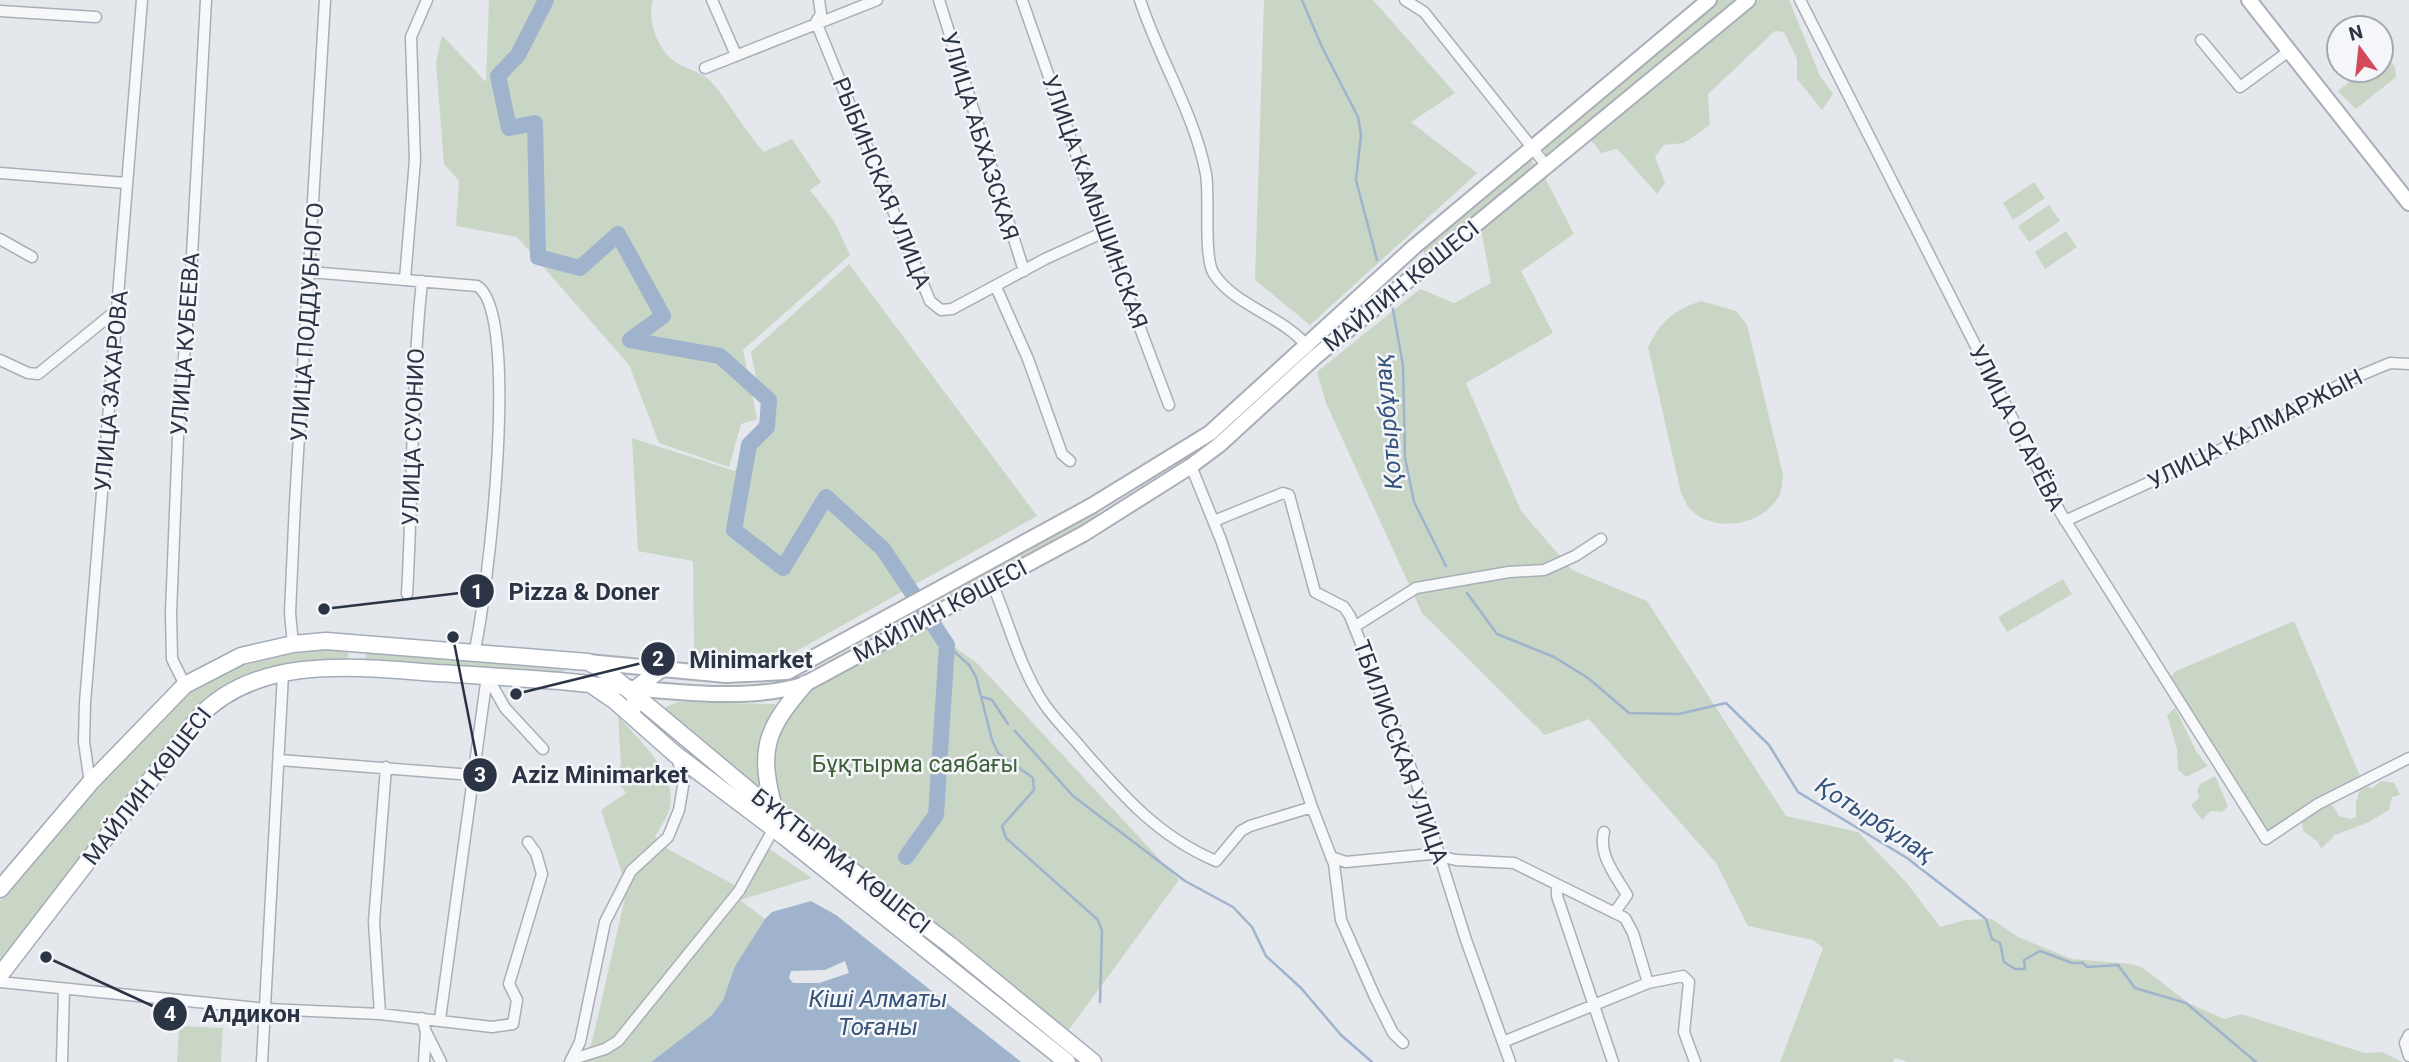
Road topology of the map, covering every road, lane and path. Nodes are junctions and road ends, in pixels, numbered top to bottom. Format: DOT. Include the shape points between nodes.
graph roads {
  1 [pos="142,0"];
  2 [pos="206,0"];
  3 [pos="325,0"];
  4 [pos="427,0"];
  5 [pos="712,0"];
  6 [pos="819,0"];
  7 [pos="877,0"];
  8 [pos="939,0"];
  9 [pos="1023,0"];
  10 [pos="1140,0"];
  11 [pos="1405,0"];
  12 [pos="1709,0"];
  13 [pos="1748,0"];
  14 [pos="1800,0"];
  15 [pos="2249,0"];
  16 [pos="0,11"];
  17 [pos="96,17"];
  18 [pos="816,22"];
  19 [pos="2201,40"];
  20 [pos="2289,51"];
  21 [pos="736,55"];
  22 [pos="705,68"];
  23 [pos="1530,147"];
  24 [pos="1546,165"];
  25 [pos="0,173"];
  26 [pos="126,183"];
  27 [pos="2409,202"];
  28 [pos="1104,232"];
  29 [pos="0,239"];
  30 [pos="1415,246"];
  31 [pos="33,257"];
  32 [pos="1434,261"];
  33 [pos="1024,271"];
  34 [pos="310,272"];
  35 [pos="405,279"];
  36 [pos="422,281"];
  37 [pos="996,287"];
  38 [pos="118,309"];
  39 [pos="1306,345"];
  40 [pos="0,360"];
  41 [pos="2409,364"];
  42 [pos="1169,405"];
  43 [pos="1070,460"];
  44 [pos="1191,466"];
  45 [pos="1214,521"];
  46 [pos="2065,521"];
  47 [pos="1601,539"];
  48 [pos="992,583"];
  49 [pos="407,594"];
  50 [pos="1354,627"];
  51 [pos="361,642"];
  52 [pos="293,644"];
  53 [pos="474,653"];
  54 [pos="588,662"];
  55 [pos="358,668"];
  56 [pos="662,668"];
  57 [pos="284,674"];
  58 [pos="487,676"];
  59 [pos="590,684"];
  60 [pos="805,684"];
  61 [pos="185,685"];
  62 [pos="632,690"];
  63 [pos="634,718"];
  64 [pos="543,749"];
  65 [pos="675,754"];
  66 [pos="2409,758"];
  67 [pos="280,760"];
  68 [pos="386,767"];
  69 [pos="472,775"];
  70 [pos="90,783"];
  71 [pos="1312,807"];
  72 [pos="775,820"];
  73 [pos="1604,832"];
  74 [pos="527,842"];
  75 [pos="1331,857"];
  76 [pos="1440,858"];
  77 [pos="1557,885"];
  78 [pos="0,888"];
  79 [pos="1615,912"];
  80 [pos="0,975"];
  81 [pos="0,982"];
  82 [pos="1648,983"];
  83 [pos="64,989"];
  84 [pos="1593,1004"];
  85 [pos="267,1009"];
  86 [pos="380,1013"];
  87 [pos="422,1018"];
  88 [pos="440,1018"];
  89 [pos="426,1032"];
  90 [pos="2409,1034"];
  91 [pos="1503,1042"];
  92 [pos="1403,1043"];
  93 [pos="2409,1056"];
  94 [pos="571,1060"];
  95 [pos="62,1062"];
  96 [pos="262,1062"];
  97 [pos="424,1062"];
  98 [pos="441,1062"];
  99 [pos="1066,1062"];
  100 [pos="1093,1062"];
  101 [pos="1510,1062"];
  102 [pos="1613,1062"];
  103 [pos="1695,1062"];
  1 -- 26 [label="street, УЛИЦА ЗАХАРОВА"];
  2 -- 61 [label="street, УЛИЦА КУБЕЕВА" via="179,411 171,613 172,659"];
  3 -- 34 [label="street, УЛИЦА ПОДДУБНОГО"];
  4 -- 35 [label="street" via="411,37 415,160"];
  5 -- 21 [label="street"];
  6 -- 18 [label="street, РЫБИНСКАЯ УЛИЦА" via="821,14"];
  7 -- 18 [label="street"];
  8 -- 33 [label="street, УЛИЦА АБХАЗСКАЯ"];
  9 -- 28 [label="street, УЛИЦА КАМЫШИНСКАЯ"];
  10 -- 39 [label="street" via="1191,118 1202,155 1209,260 1214,274"];
  11 -- 23 [label="street" via="1424,12"];
  12 -- 23 [label="main road, МАЙЛИН КӨШЕСІ"];
  13 -- 24 [label="main road, МАЙЛИН КӨШЕСІ"];
  14 -- 46 [label="street, УЛИЦА ОГАРЁВА"];
  15 -- 20 [label="main road"];
  16 -- 17 [label="street"];
  18 -- 21 [label="street"];
  18 -- 37 [label="street, РЫБИНСКАЯ УЛИЦА" via="930,301 941,310 953,309"];
  19 -- 20 [label="street" via="2240,87"];
  20 -- 27 [label="main road"];
  21 -- 22 [label="street"];
  23 -- 24 [label="street"];
  23 -- 30 [label="main road, МАЙЛИН КӨШЕСІ"];
  24 -- 32 [label="main road, МАЙЛИН КӨШЕСІ"];
  25 -- 26 [label="street"];
  26 -- 38 [label="street, УЛИЦА ЗАХАРОВА"];
  28 -- 33 [label="street, РЫБИНСКАЯ УЛИЦА"];
  28 -- 42 [label="street, УЛИЦА КАМЫШИНСКАЯ"];
  29 -- 31 [label="street"];
  30 -- 32 [label="main road" via="1419,258"];
  30 -- 39 [label="main road, МАЙЛИН КӨШЕСІ"];
  32 -- 44 [label="main road, МАЙЛИН КӨШЕСІ"];
  33 -- 37 [label="street, РЫБИНСКАЯ УЛИЦА"];
  34 -- 35 [label="street"];
  34 -- 52 [label="street, УЛИЦА ПОДДУБНОГО" via="295,517"];
  35 -- 36 [label="street"];
  36 -- 49 [label="street, УЛИЦА СУОНИО" via="415,348"];
  36 -- 53 [label="street" via="483,290 500,360 491,549"];
  37 -- 43 [label="street" via="1062,454"];
  38 -- 40 [label="street" via="38,374"];
  38 -- 70 [label="street, УЛИЦА ЗАХАРОВА" via="85,703"];
  39 -- 56 [label="main road, МАЙЛИН КӨШЕСІ" via="1192,446 787,672 726,675"];
  41 -- 46 [label="street, УЛИЦА КАЛМАРЖЫН" via="2390,363 2358,375 2222,449"];
  44 -- 45 [label="street"];
  44 -- 48 [label="main road, МАЙЛИН КӨШЕСІ" via="1085,533"];
  45 -- 50 [label="street, ТБИЛИССКАЯ УЛИЦА" via="1283,493 1289,495 1315,592 1343,607"];
  45 -- 71 [label="street"];
  46 -- 66 [label="street, УЛИЦА ОГАРЁВА" via="2266,839 2318,804"];
  47 -- 50 [label="street" via="1544,570 1416,588"];
  48 -- 60 [label="main road, МАЙЛИН КӨШЕСІ"];
  48 -- 71 [label="street" via="1045,705 1128,800 1171,839 1216,861 1241,831"];
  50 -- 76 [label="street, ТБИЛИССКАЯ УЛИЦА" via="1416,780"];
  51 -- 52 [label="main road, МАЙЛИН КӨШЕСІ"];
  51 -- 53 [label="main road, МАЙЛИН КӨШЕСІ"];
  51 -- 55 [label="main road"];
  52 -- 61 [label="main road, МАЙЛИН КӨШЕСІ" via="230,660"];
  53 -- 54 [label="main road, МАЙЛИН КӨШЕСІ"];
  54 -- 56 [label="main road, МАЙЛИН КӨШЕСІ"];
  54 -- 62 [label="main road, БҰҚТЫРМА КӨШЕСІ"];
  55 -- 57 [label="main road, МАЙЛИН КӨШЕСІ"];
  55 -- 58 [label="main road, МАЙЛИН КӨШЕСІ"];
  56 -- 62 [label="main road"];
  57 -- 67 [label="street"];
  57 -- 80 [label="main road, МАЙЛИН КӨШЕСІ" via="224,694 204,711"];
  58 -- 59 [label="main road, МАЙЛИН КӨШЕСІ"];
  58 -- 64 [label="street" via="505,708"];
  58 -- 69 [label="street"];
  59 -- 62 [label="main road, МАЙЛИН КӨШЕСІ"];
  59 -- 63 [label="main road, БҰҚТЫРМА КӨШЕСІ"];
  60 -- 62 [label="main road, МАЙЛИН КӨШЕСІ" via="781,692"];
  60 -- 72 [label="main road" via="775,721 765,748 766,782"];
  61 -- 70 [label="main road, МАЙЛИН КӨШЕСІ"];
  62 -- 63 [label="main road"];
  62 -- 72 [label="main road, БҰҚТЫРМА КӨШЕСІ"];
  63 -- 65 [label="main road, БҰҚТЫРМА КӨШЕСІ"];
  65 -- 72 [label="main road, БҰҚТЫРМА КӨШЕСІ"];
  65 -- 94 [label="street" via="684,780 678,810 668,837 631,871 605,922 580,1042"];
  67 -- 68 [label="street"];
  67 -- 85 [label="street"];
  68 -- 69 [label="street"];
  68 -- 86 [label="street" via="374,922"];
  69 -- 88 [label="street"];
  70 -- 78 [label="main road, МАЙЛИН КӨШЕСІ"];
  71 -- 75 [label="street"];
  72 -- 94 [label="street" via="739,891 618,1041"];
  72 -- 99 [label="main road, БҰҚТЫРМА КӨШЕСІ"];
  72 -- 100 [label="main road, БҰҚТЫРМА КӨШЕСІ" via="950,945"];
  73 -- 79 [label="street" via="1607,862 1627,895"];
  74 -- 88 [label="street" via="542,874 509,984 517,1000 513,1024 492,1027"];
  75 -- 76 [label="street" via="1346,862 1431,854"];
  75 -- 92 [label="street" via="1341,920 1393,1033"];
  76 -- 77 [label="street" via="1514,863"];
  76 -- 91 [label="street, ТБИЛИССКАЯ УЛИЦА"];
  77 -- 79 [label="street"];
  77 -- 84 [label="street"];
  79 -- 82 [label="street" via="1625,918 1633,933"];
  81 -- 83 [label="street"];
  82 -- 84 [label="street"];
  82 -- 103 [label="street" via="1683,976 1689,982 1684,1032"];
  83 -- 85 [label="street"];
  83 -- 95 [label="street"];
  84 -- 91 [label="street"];
  84 -- 102 [label="street"];
  85 -- 86 [label="street"];
  85 -- 96 [label="street"];
  86 -- 87 [label="street"];
  87 -- 88 [label="street"];
  87 -- 89 [label="street"];
  89 -- 97 [label="street"];
  89 -- 98 [label="street"];
  90 -- 93 [label="street" via="2405,1043"];
  91 -- 101 [label="street, ТБИЛИССКАЯ УЛИЦА"];
}
